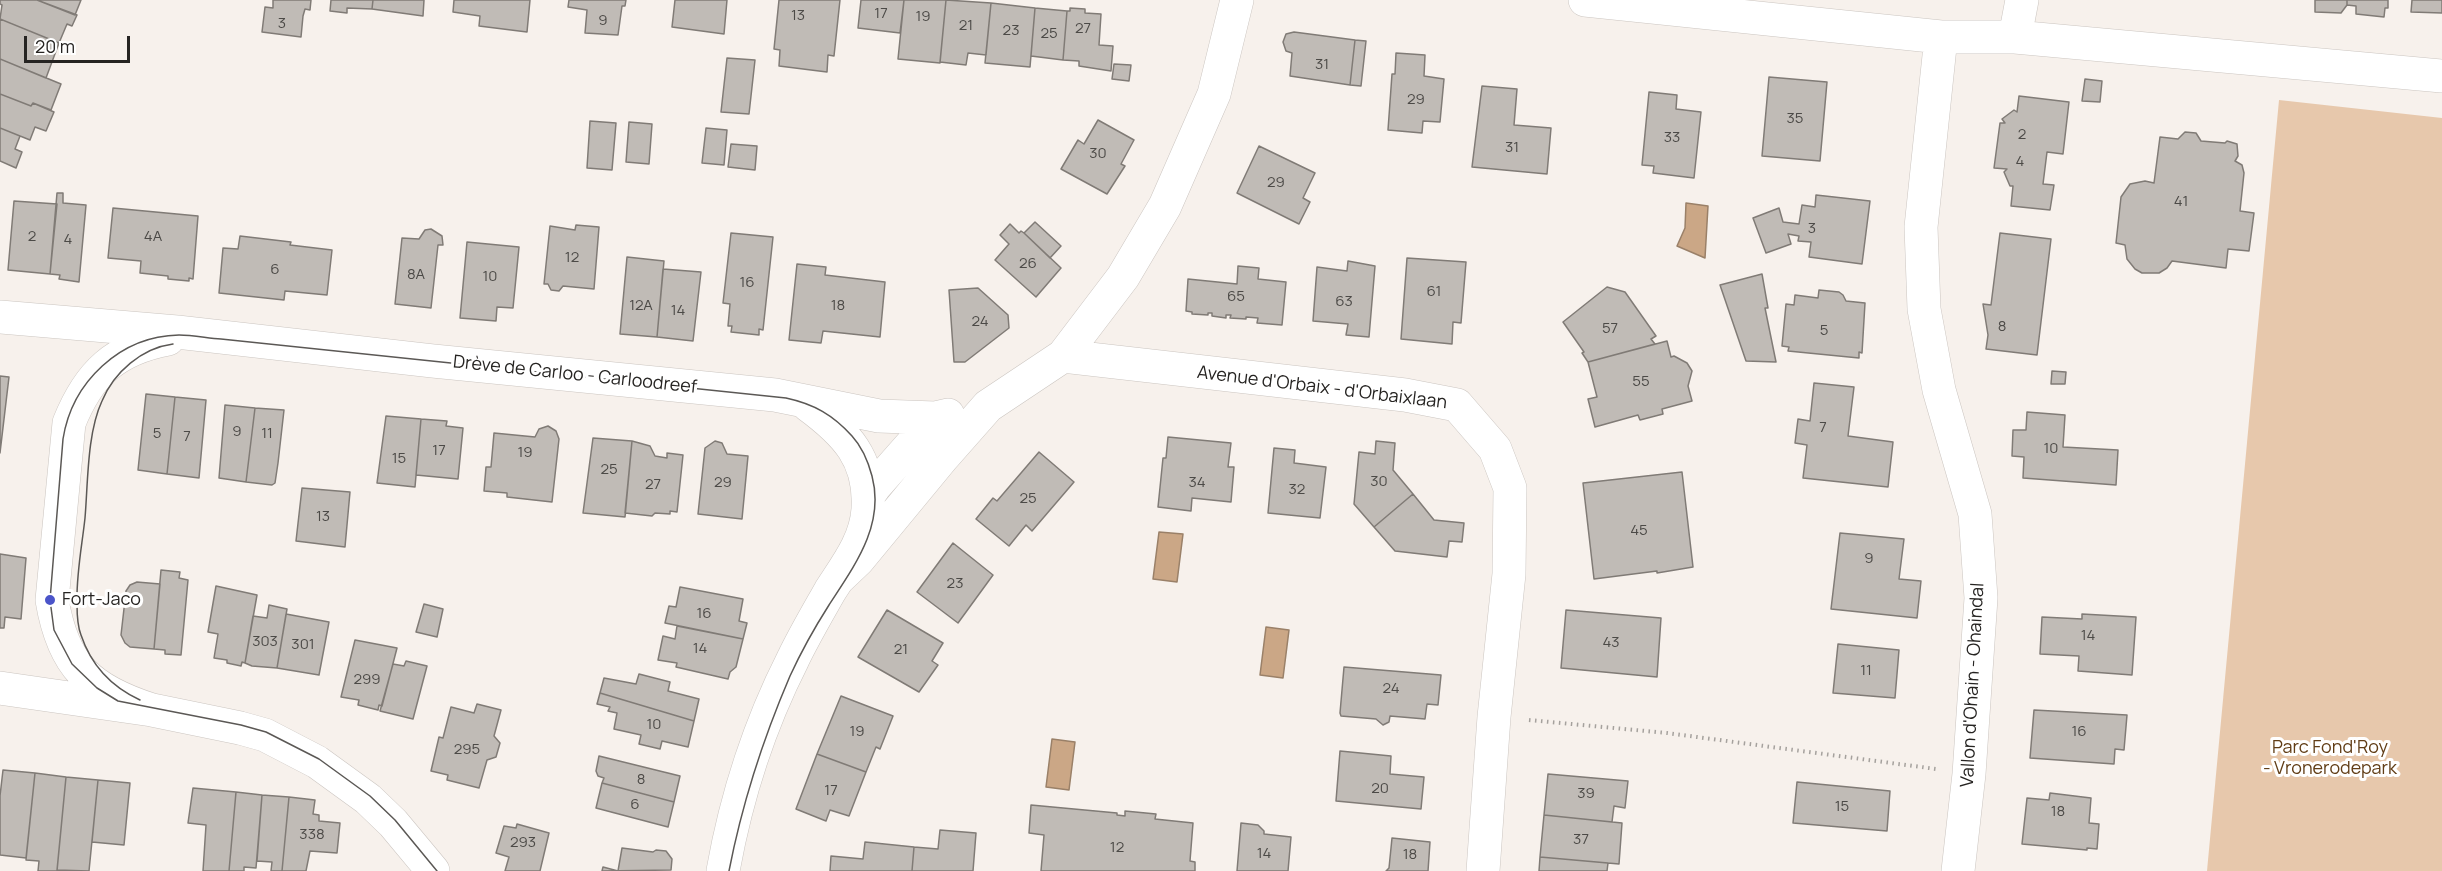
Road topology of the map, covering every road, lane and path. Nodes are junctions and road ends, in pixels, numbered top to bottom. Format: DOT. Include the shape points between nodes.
graph roads {
  1 [pos="1237,0"];
  2 [pos="1585,0"];
  3 [pos="2022,0"];
  4 [pos="1941,37"];
  5 [pos="2015,37"];
  6 [pos="2442,76"];
  7 [pos="0,317"];
  8 [pos="214,336"];
  9 [pos="1064,356"];
  10 [pos="790,398"];
  11 [pos="988,406"];
  12 [pos="935,418"];
  13 [pos="868,496"];
  14 [pos="839,578"];
  15 [pos="0,688"];
  16 [pos="152,710"];
  17 [pos="1494,717"];
  18 [pos="1969,774"];
  19 [pos="433,871"];
  20 [pos="723,871"];
  21 [pos="1483,871"];
  22 [pos="1958,871"];
  1 -- 9 [label="street" via="1214,94 1165,206 1123,277"];
  2 -- 4 [label="street"];
  3 -- 5 [label="street"];
  4 -- 5 [label="street"];
  4 -- 18 [label="street, Vallon d'Ohain - Ohaindal" via="1921,227 1924,309 1938,390 1975,514 1980,598"];
  5 -- 6 [label="street"];
  7 -- 8 [label="street, Drève de Carloo - Carloodreef"];
  8 -- 10 [label="street, Drève de Carloo - Carloodreef"];
  8 -- 16 [label="street, Drève de Carloo - Carloodreef" via="145,343 117,357 94,377 69,423 52,600 57,628 64,647 85,675 120,698"];
  9 -- 11 [label="street"];
  9 -- 17 [label="street, Avenue d'Orbaix - d'Orbaixlaan" via="1405,395 1457,405 1495,449 1510,488 1509,574"];
  10 -- 12 [label="street, Drève de Carloo - Carloodreef" via="879,416"];
  10 -- 13 [label="street" via="807,404 847,438 864,471"];
  11 -- 12 [label="street, Drève de Carloo - Carloodreef"];
  11 -- 14 [label="street"];
  12 -- 13 [label="street"];
  13 -- 14 [label="street" via="863,533"];
  14 -- 20 [label="street" via="793,659 766,719 742,790"];
  15 -- 16 [label="street"];
  16 -- 19 [label="street" via="265,735 317,762 368,799"];
  17 -- 18 [label="path" via="1667,733"];
  17 -- 21 [label="street, Avenue d'Orbaix - d'Orbaixlaan"];
  18 -- 22 [label="street, Vallon d'Ohain - Ohaindal"];
}
